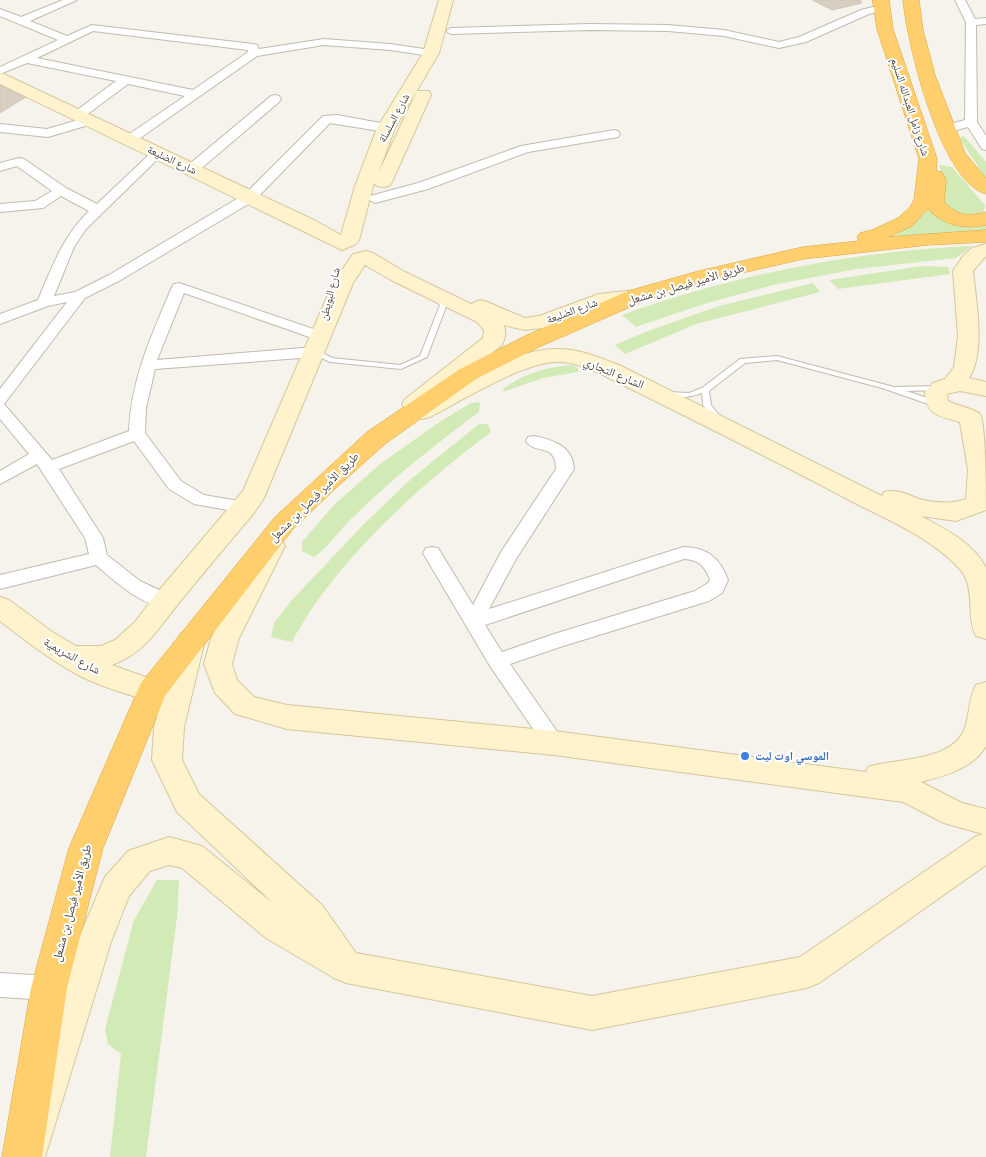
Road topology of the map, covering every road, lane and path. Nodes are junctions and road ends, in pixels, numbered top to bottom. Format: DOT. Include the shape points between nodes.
graph roads {
  1 [pos="72,0"];
  2 [pos="446,0"];
  3 [pos="456,0"];
  4 [pos="911,0"];
  5 [pos="960,0"];
  6 [pos="881,4"];
  7 [pos="0,12"];
  8 [pos="22,20"];
  9 [pos="986,21"];
  10 [pos="971,22"];
  11 [pos="451,31"];
  12 [pos="67,40"];
  13 [pos="254,53"];
  14 [pos="431,53"];
  15 [pos="25,58"];
  16 [pos="0,71"];
  17 [pos="0,78"];
  18 [pos="128,80"];
  19 [pos="194,94"];
  20 [pos="275,100"];
  21 [pos="83,118"];
  22 [pos="971,122"];
  23 [pos="0,128"];
  24 [pos="386,128"];
  25 [pos="946,129"];
  26 [pos="614,134"];
  27 [pos="129,140"];
  28 [pos="986,146"];
  29 [pos="158,153"];
  30 [pos="958,157"];
  31 [pos="928,159"];
  32 [pos="0,167"];
  33 [pos="192,169"];
  34 [pos="986,188"];
  35 [pos="61,191"];
  36 [pos="250,197"];
  37 [pos="986,197"];
  38 [pos="375,199"];
  39 [pos="0,208"];
  40 [pos="98,210"];
  41 [pos="986,218"];
  42 [pos="986,236"];
  43 [pos="357,249"];
  44 [pos="986,250"];
  45 [pos="803,253"];
  46 [pos="404,279"];
  47 [pos="343,283"];
  48 [pos="80,295"];
  49 [pos="636,296"];
  50 [pos="44,304"];
  51 [pos="0,319"];
  52 [pos="317,344"];
  53 [pos="148,365"];
  54 [pos="884,386"];
  55 [pos="986,389"];
  56 [pos="705,390"];
  57 [pos="944,392"];
  58 [pos="661,394"];
  59 [pos="0,400"];
  60 [pos="0,408"];
  61 [pos="978,417"];
  62 [pos="724,426"];
  63 [pos="136,434"];
  64 [pos="376,438"];
  65 [pos="534,441"];
  66 [pos="794,461"];
  67 [pos="44,462"];
  68 [pos="0,478"];
  69 [pos="245,506"];
  70 [pos="284,523"];
  71 [pos="432,553"];
  72 [pos="98,558"];
  73 [pos="0,582"];
  74 [pos="165,600"];
  75 [pos="0,607"];
  76 [pos="473,622"];
  77 [pos="986,629"];
  78 [pos="191,640"];
  79 [pos="71,657"];
  80 [pos="497,661"];
  81 [pos="152,691"];
  82 [pos="986,693"];
  83 [pos="554,743"];
  84 [pos="839,780"];
  85 [pos="986,822"];
  86 [pos="986,847"];
  87 [pos="346,967"];
  88 [pos="0,985"];
  89 [pos="49,988"];
  90 [pos="36,1069"];
  91 [pos="15,1157"];
  92 [pos="22,1157"];
  93 [pos="26,1157"];
  1 -- 8 [label="street"];
  2 -- 14 [label="street, شارع السلسلة"];
  3 -- 11 [label="street, شارع السلسلة"];
  4 -- 25 [label="highway" via="912,19 924,66"];
  5 -- 10 [label="street"];
  6 -- 11 [label="street" via="802,40 779,45 724,32 683,29 590,27"];
  6 -- 31 [label="highway, شارع زامل العبدالله السليم" via="885,29"];
  7 -- 8 [label="street"];
  8 -- 12 [label="street"];
  9 -- 10 [label="street"];
  10 -- 22 [label="street"];
  11 -- 38 [label="street, شارع السلسلة"];
  12 -- 13 [label="street" via="92,28 253,47"];
  12 -- 15 [label="street"];
  13 -- 14 [label="street" via="324,42"];
  13 -- 19 [label="street"];
  14 -- 24 [label="street, شارع السلسلة"];
  15 -- 16 [label="street"];
  15 -- 18 [label="street"];
  17 -- 21 [label="street, شارع الضليعة"];
  18 -- 19 [label="street"];
  18 -- 21 [label="street"];
  19 -- 27 [label="street"];
  20 -- 33 [label="street"];
  21 -- 23 [label="street" via="48,133"];
  21 -- 27 [label="street, شارع الضليعة"];
  22 -- 25 [label="street"];
  22 -- 28 [label="street"];
  24 -- 36 [label="street" via="327,119"];
  24 -- 43 [label="street, شارع السلسلة" via="364,186"];
  25 -- 30 [label="highway"];
  26 -- 38 [label="street" via="526,149 423,186"];
  27 -- 29 [label="street, شارع الضليعة"];
  29 -- 33 [label="street, شارع الضليعة"];
  29 -- 40 [label="street"];
  30 -- 34 [label="highway"];
  30 -- 37 [label="highway" via="964,172"];
  31 -- 41 [label="highway" via="936,180 934,203 940,212 966,221"];
  31 -- 45 [label="highway, شارع زامل العبدالله السليم" via="924,200 905,222 879,234"];
  32 -- 35 [label="street" via="19,162"];
  33 -- 36 [label="street, شارع الضليعة"];
  35 -- 39 [label="street" via="38,205"];
  35 -- 40 [label="street"];
  36 -- 43 [label="street, شارع الضليعة"];
  36 -- 48 [label="street"];
  38 -- 43 [label="street, شارع السلسلة"];
  40 -- 50 [label="street" via="81,226 67,247"];
  42 -- 45 [label="highway, طريق الأمير فيصل بن مشعل"];
  43 -- 46 [label="street"];
  43 -- 47 [label="street"];
  43 -- 49 [label="street, شارع الضليعة" via="508,320 524,324 543,322 598,300"];
  43 -- 52 [label="street, شارع البويطن" via="326,304"];
  44 -- 57 [label="street" via="970,260 964,271 969,335 965,368"];
  45 -- 49 [label="highway, طريق الأمير فيصل بن مشعل" via="706,275"];
  46 -- 47 [label="street" via="372,273"];
  46 -- 52 [label="lane" via="444,304 423,357 400,367 330,360"];
  46 -- 64 [label="street" via="484,318 495,328 494,340 449,374"];
  47 -- 52 [label="street"];
  48 -- 50 [label="street"];
  48 -- 59 [label="street"];
  49 -- 64 [label="highway, طريق الأمير فيصل بن مشعل" via="533,341 468,374"];
  50 -- 51 [label="street"];
  52 -- 53 [label="street"];
  52 -- 53 [label="street" via="179,287"];
  52 -- 69 [label="street, شارع البويطن" via="255,492"];
  53 -- 63 [label="street"];
  54 -- 56 [label="lane" via="777,358 743,361"];
  54 -- 57 [label="lane"];
  54 -- 57 [label="lane"];
  55 -- 57 [label="street" via="973,384"];
  56 -- 58 [label="lane" via="689,396"];
  56 -- 62 [label="lane" via="707,405"];
  57 -- 61 [label="street" via="949,412"];
  58 -- 62 [label="street, الشارع التجاري"];
  58 -- 64 [label="street, الشارع التجاري" via="582,359 560,355 536,357 510,367"];
  60 -- 67 [label="street"];
  61 -- 66 [label="street" via="978,504 956,512 921,508"];
  62 -- 66 [label="street, الشارع التجاري"];
  63 -- 67 [label="street"];
  63 -- 69 [label="street" via="175,485 200,500"];
  64 -- 70 [label="highway, طريق الأمير فيصل بن مشعل"];
  65 -- 76 [label="street" via="557,448 566,462 566,469 508,557"];
  66 -- 77 [label="street" via="940,537 971,564 984,591"];
  67 -- 68 [label="street"];
  67 -- 72 [label="street" via="94,538"];
  69 -- 74 [label="street, شارع البويطن"];
  70 -- 78 [label="highway, طريق الأمير فيصل بن مشعل"];
  70 -- 83 [label="street" via="225,638 218,664 225,685 244,706 287,717"];
  71 -- 76 [label="street"];
  72 -- 73 [label="street"];
  72 -- 74 [label="street" via="133,586"];
  74 -- 79 [label="street, شارع البويطن" via="145,629 125,648 106,657"];
  75 -- 79 [label="street, شارع الشريمية"];
  76 -- 80 [label="street"];
  76 -- 80 [label="street" via="683,553 704,555 716,572 719,580 715,588 702,596"];
  78 -- 81 [label="highway, طريق الأمير فيصل بن مشعل"];
  78 -- 87 [label="street" via="169,727 168,760 188,803 310,916"];
  79 -- 81 [label="street, شارع الشريمية" via="91,669"];
  80 -- 83 [label="street"];
  81 -- 89 [label="highway, طريق الأمير فيصل بن مشعل" via="86,848"];
  82 -- 84 [label="street" via="982,718 972,742 953,759 914,773"];
  83 -- 84 [label="street"];
  84 -- 85 [label="street" via="908,790 955,814"];
  86 -- 87 [label="street" via="807,972 592,1013"];
  87 -- 93 [label="street" via="278,928 190,856 168,851 139,861 116,887"];
  88 -- 89 [label="street"];
  89 -- 90 [label="highway, طريق الأمير فيصل بن مشعل"];
  90 -- 91 [label="street"];
  90 -- 92 [label="highway, طريق الأمير فيصل بن مشعل"];
}
